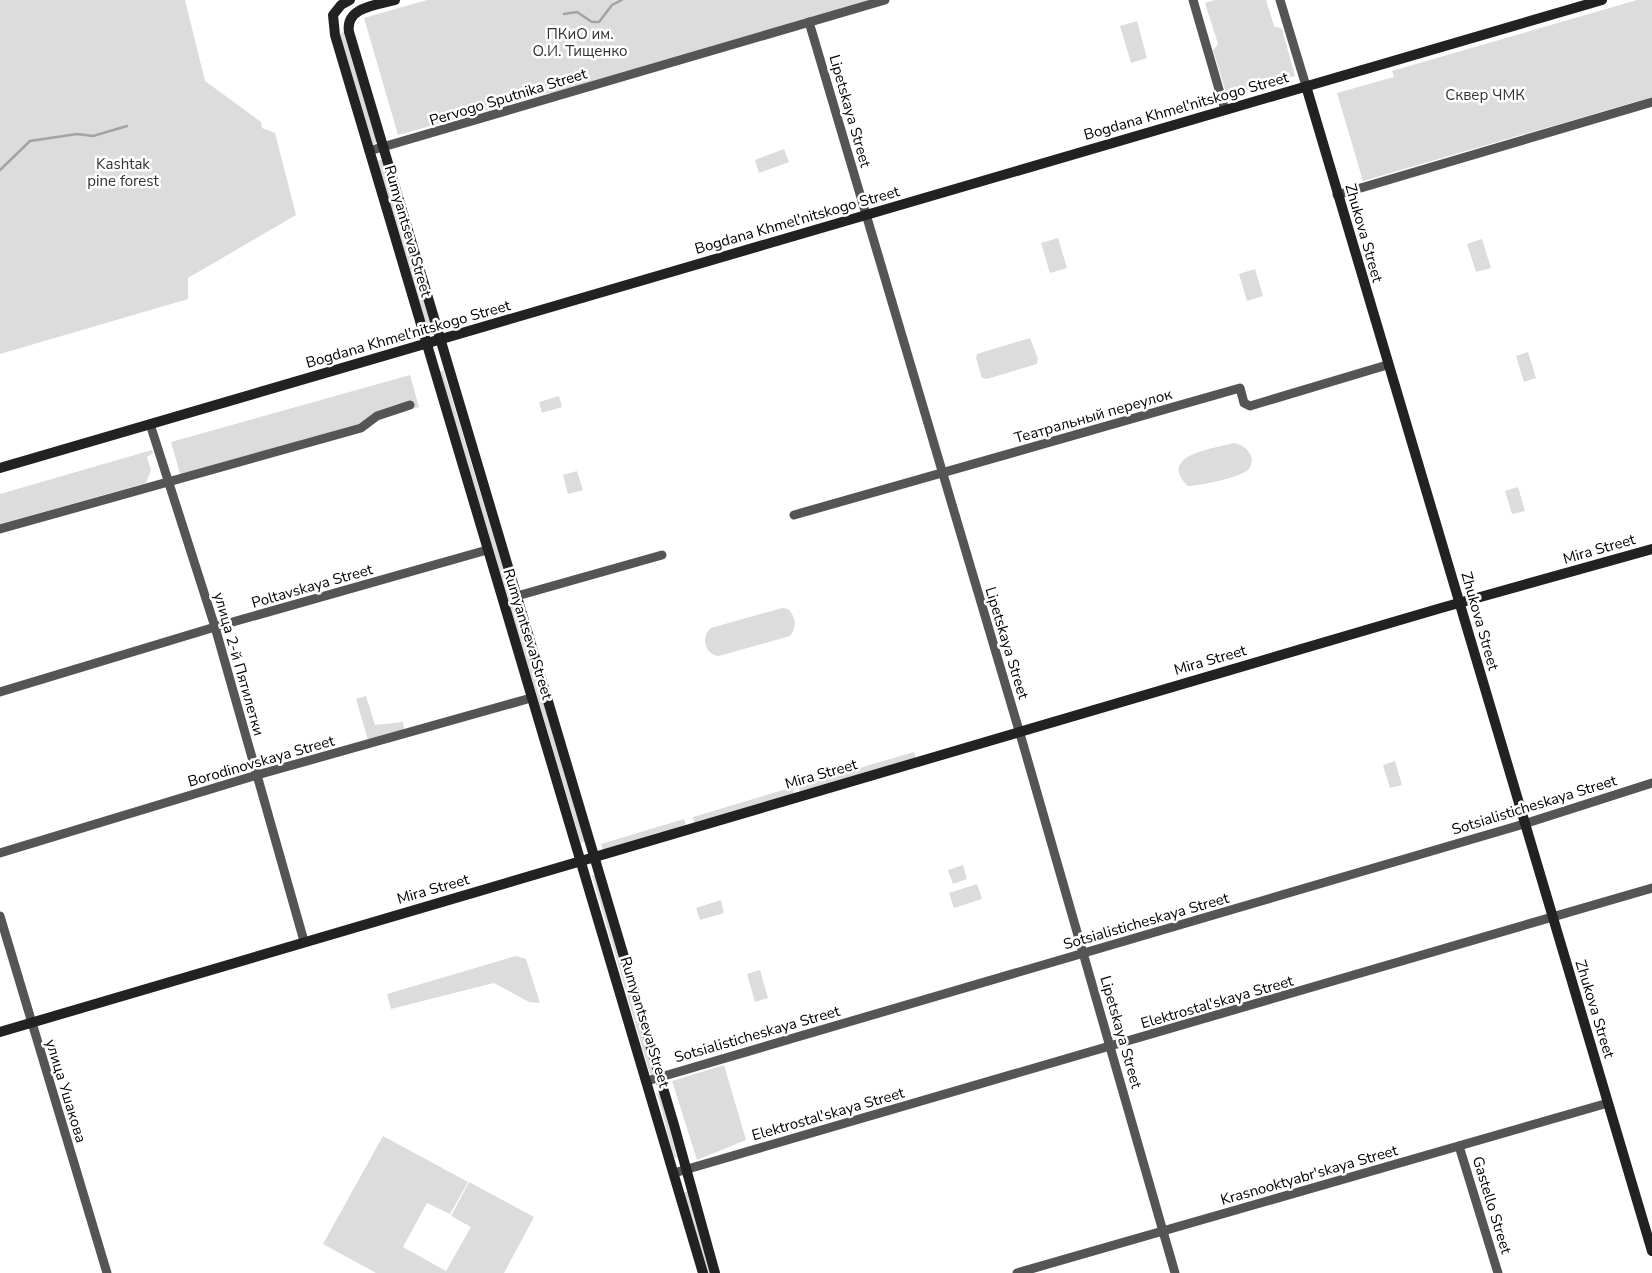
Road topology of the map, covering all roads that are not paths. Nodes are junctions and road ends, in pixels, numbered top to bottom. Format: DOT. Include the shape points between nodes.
graph roads {
  1 [pos="395,0"];
  2 [pos="885,0"];
  3 [pos="1193,0"];
  4 [pos="1280,0"];
  5 [pos="1602,0"];
  6 [pos="345,2"];
  7 [pos="349,20"];
  8 [pos="809,22"];
  9 [pos="1306,86"];
  10 [pos="1652,102"];
  11 [pos="1225,110"];
  12 [pos="383,147"];
  13 [pos="369,151"];
  14 [pos="1337,195"];
  15 [pos="866,215"];
  16 [pos="440,340"];
  17 [pos="426,344"];
  18 [pos="1387,365"];
  19 [pos="410,404"];
  20 [pos="150,424"];
  21 [pos="0,468"];
  22 [pos="942,474"];
  23 [pos="167,482"];
  24 [pos="794,515"];
  25 [pos="0,529"];
  26 [pos="1652,549"];
  27 [pos="487,550"];
  28 [pos="662,555"];
  29 [pos="517,596"];
  30 [pos="1459,603"];
  31 [pos="215,627"];
  32 [pos="0,692"];
  33 [pos="531,698"];
  34 [pos="1019,732"];
  35 [pos="257,775"];
  36 [pos="1652,783"];
  37 [pos="1524,824"];
  38 [pos="0,853"];
  39 [pos="594,856"];
  40 [pos="581,860"];
  41 [pos="1652,888"];
  42 [pos="0,916"];
  43 [pos="1552,918"];
  44 [pos="304,941"];
  45 [pos="1084,953"];
  46 [pos="31,1022"];
  47 [pos="0,1032"];
  48 [pos="1112,1047"];
  49 [pos="660,1078"];
  50 [pos="647,1081"];
  51 [pos="1608,1103"];
  52 [pos="1459,1146"];
  53 [pos="687,1170"];
  54 [pos="674,1173"];
  55 [pos="1163,1231"];
  56 [pos="1652,1251"];
  57 [pos="107,1273"];
  58 [pos="702,1273"];
  59 [pos="715,1273"];
  60 [pos="1018,1273"];
  61 [pos="1175,1273"];
  62 [pos="1498,1273"];
  1 -- 7 [label="main road" via="356,11"];
  2 -- 8 [label="street, Pervogo Sputnika Street"];
  3 -- 11 [label="street"];
  4 -- 9 [label="street, Zhukova Street"];
  5 -- 9 [label="main road, Bogdana Khmel'nitskogo Street"];
  6 -- 7 [label="main road, Rumyantseva Street"];
  6 -- 13 [label="main road, Rumyantseva Street" via="333,15 335,35"];
  7 -- 12 [label="main road, Rumyantseva Street"];
  8 -- 12 [label="street, Pervogo Sputnika Street"];
  8 -- 15 [label="street, Lipetskaya Street"];
  9 -- 11 [label="main road, Bogdana Khmel'nitskogo Street"];
  9 -- 14 [label="main road, Zhukova Street"];
  10 -- 14 [label="street"];
  11 -- 15 [label="main road, Bogdana Khmel'nitskogo Street"];
  12 -- 13 [label="street, Pervogo Sputnika Street"];
  12 -- 16 [label="main road, Rumyantseva Street"];
  13 -- 17 [label="main road, Rumyantseva Street"];
  14 -- 18 [label="main road, Zhukova Street"];
  15 -- 16 [label="main road, Bogdana Khmel'nitskogo Street"];
  15 -- 22 [label="street, Lipetskaya Street"];
  16 -- 17 [label="main road, Bogdana Khmel'nitskogo Street"];
  16 -- 29 [label="main road, Rumyantseva Street"];
  17 -- 20 [label="main road, Bogdana Khmel'nitskogo Street"];
  17 -- 27 [label="main road, Rumyantseva Street"];
  18 -- 22 [label="street, Театральный переулок" via="1250,406 1244,403 1240,388"];
  18 -- 30 [label="main road, Zhukova Street"];
  19 -- 23 [label="street" via="377,416 361,428"];
  20 -- 21 [label="main road, Bogdana Khmel'nitskogo Street"];
  20 -- 23 [label="street, улица 2-й Пятилетки"];
  22 -- 24 [label="street, Театральный переулок"];
  22 -- 34 [label="street, Lipetskaya Street"];
  23 -- 25 [label="street"];
  23 -- 31 [label="street, улица 2-й Пятилетки"];
  26 -- 30 [label="main road, Mira Street"];
  27 -- 31 [label="street, Poltavskaya Street"];
  27 -- 33 [label="main road, Rumyantseva Street"];
  28 -- 29 [label="street"];
  29 -- 39 [label="main road, Rumyantseva Street"];
  30 -- 34 [label="main road, Mira Street"];
  30 -- 37 [label="main road, Zhukova Street"];
  31 -- 32 [label="street, Poltavskaya Street"];
  31 -- 35 [label="street, улица 2-й Пятилетки"];
  33 -- 35 [label="street, Borodinovskaya Street"];
  33 -- 40 [label="main road, Rumyantseva Street"];
  34 -- 39 [label="main road, Mira Street"];
  34 -- 45 [label="street, Lipetskaya Street"];
  35 -- 38 [label="street, Borodinovskaya Street"];
  35 -- 44 [label="street, улица 2-й Пятилетки"];
  36 -- 37 [label="street, Sotsialisticheskaya Street"];
  37 -- 43 [label="main road, Zhukova Street"];
  37 -- 45 [label="street, Sotsialisticheskaya Street"];
  39 -- 40 [label="main road, Mira Street"];
  39 -- 49 [label="main road, Rumyantseva Street"];
  40 -- 44 [label="main road, Mira Street"];
  40 -- 50 [label="main road, Rumyantseva Street"];
  41 -- 43 [label="street, Elektrostal'skaya Street"];
  42 -- 46 [label="street, улица Ушакова"];
  43 -- 48 [label="street, Elektrostal'skaya Street"];
  43 -- 51 [label="main road, Zhukova Street"];
  44 -- 46 [label="main road, Mira Street"];
  45 -- 48 [label="street, Lipetskaya Street"];
  45 -- 49 [label="street, Sotsialisticheskaya Street"];
  46 -- 47 [label="main road, Mira Street"];
  46 -- 57 [label="street, улица Ушакова"];
  48 -- 53 [label="street, Elektrostal'skaya Street"];
  48 -- 55 [label="street, Lipetskaya Street"];
  49 -- 50 [label="street, Sotsialisticheskaya Street"];
  49 -- 53 [label="main road, Rumyantseva Street"];
  50 -- 54 [label="main road, Rumyantseva Street"];
  51 -- 52 [label="street, Krasnooktyabr'skaya Street"];
  51 -- 56 [label="main road, Zhukova Street"];
  52 -- 55 [label="street, Krasnooktyabr'skaya Street"];
  52 -- 62 [label="street, Gastello Street"];
  53 -- 54 [label="street, Elektrostal'skaya Street"];
  53 -- 59 [label="main road, Rumyantseva Street"];
  54 -- 58 [label="main road, Rumyantseva Street"];
  55 -- 60 [label="street, Krasnooktyabr'skaya Street"];
  55 -- 61 [label="street, Lipetskaya Street"];
}
